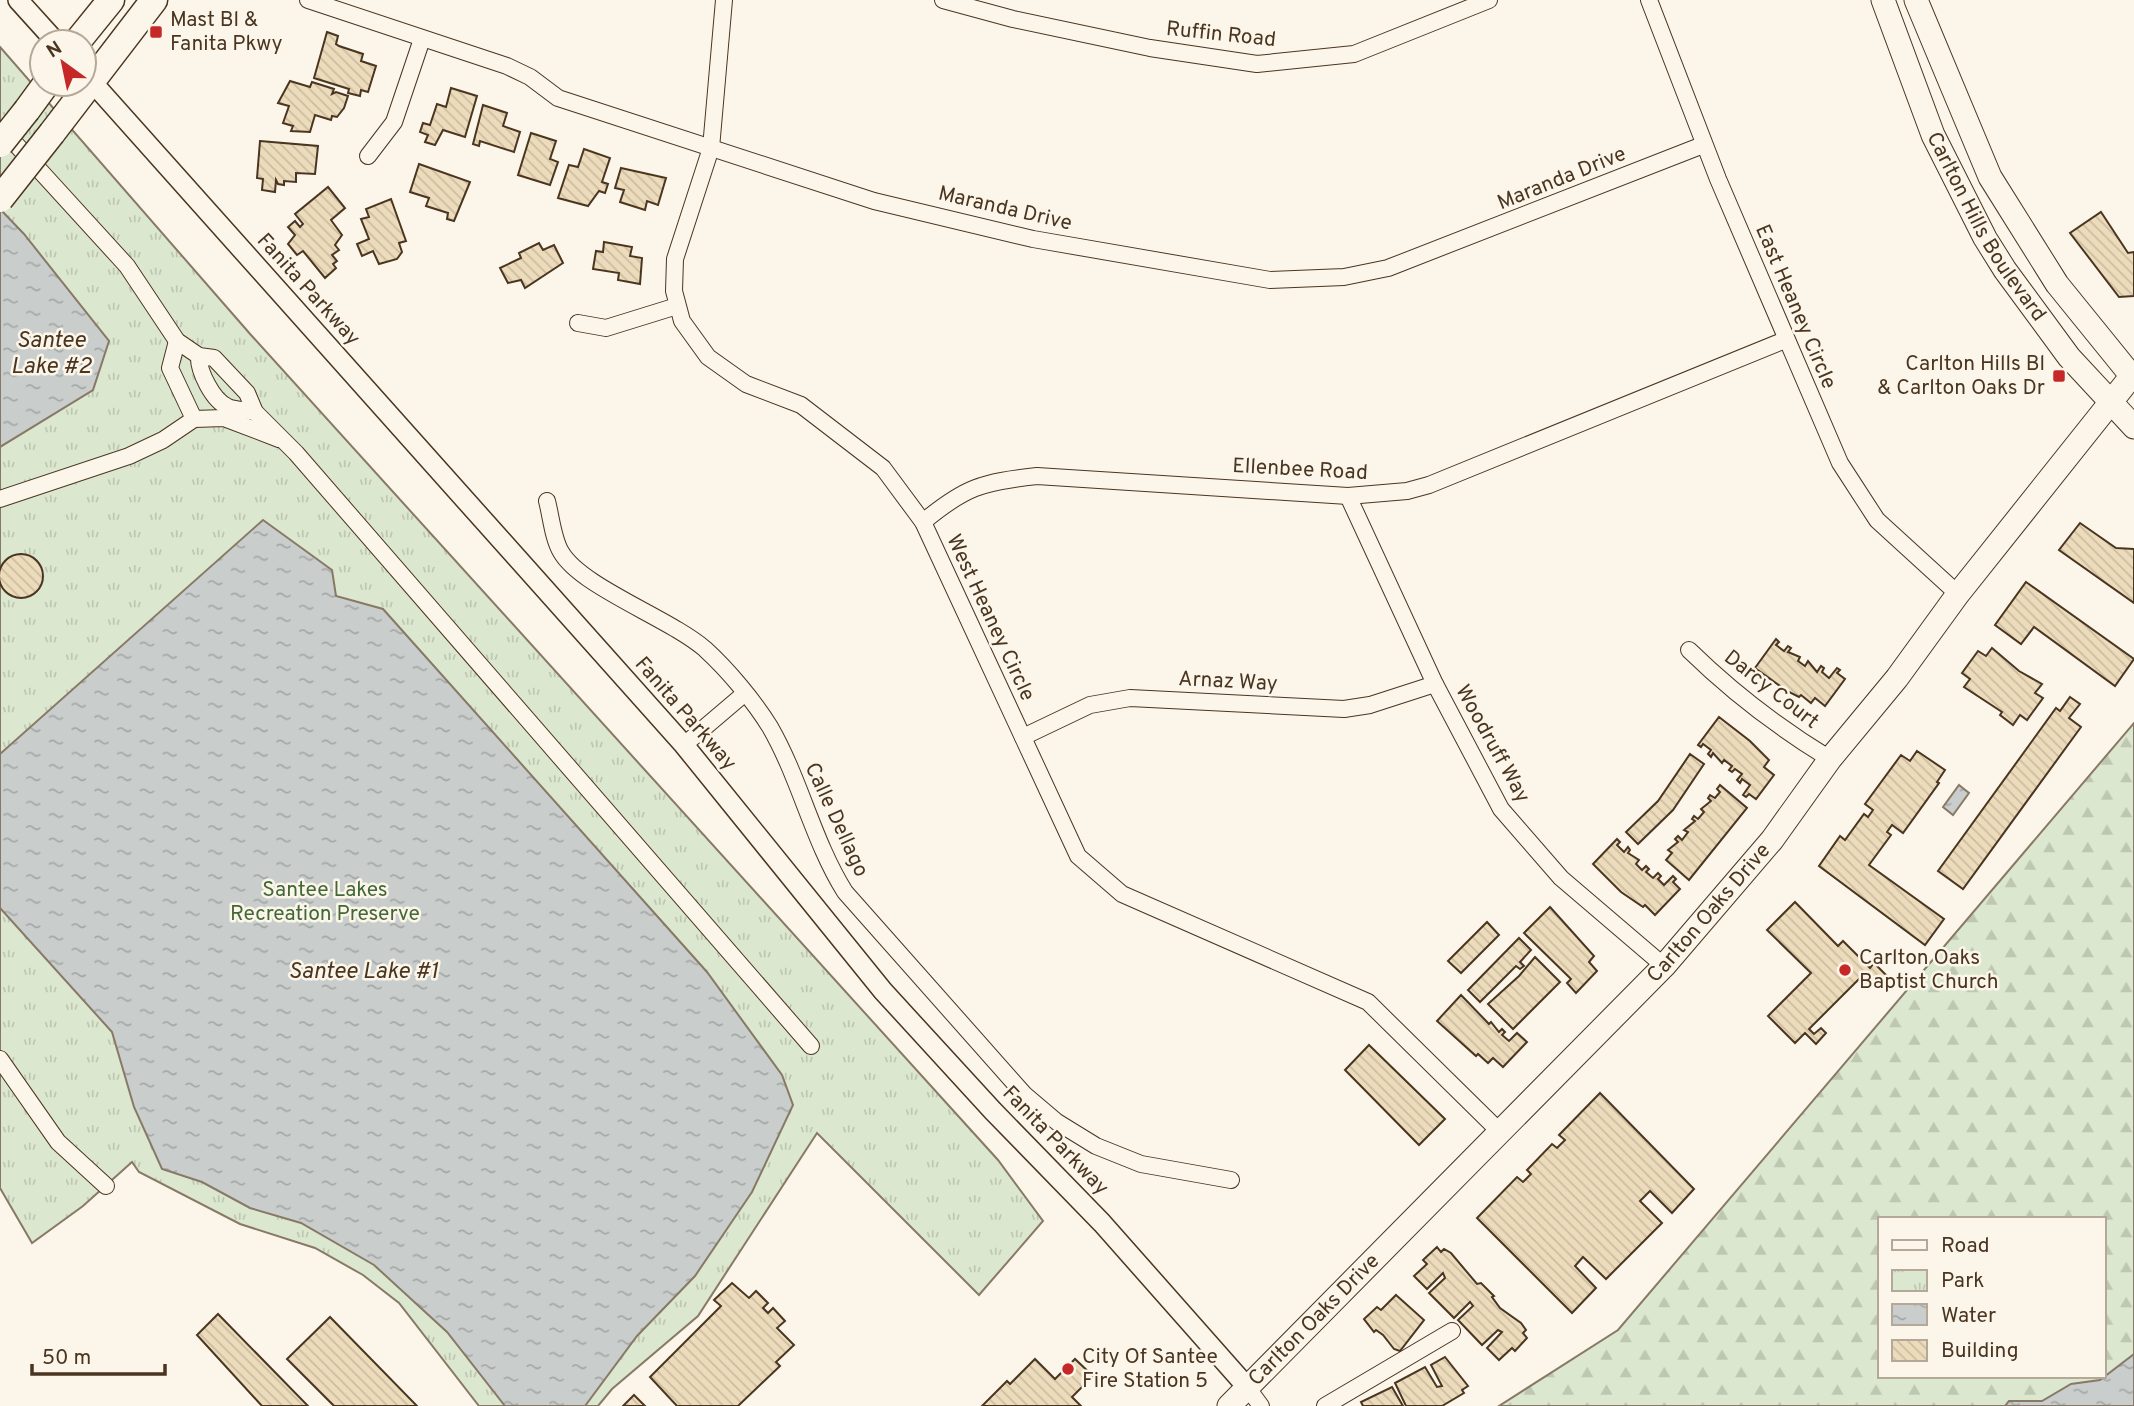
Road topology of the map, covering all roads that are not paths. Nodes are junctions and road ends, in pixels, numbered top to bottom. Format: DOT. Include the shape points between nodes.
graph roads {
  1 [pos="18,0"];
  2 [pos="111,0"];
  3 [pos="154,0"];
  4 [pos="308,0"];
  5 [pos="724,0"];
  6 [pos="943,0"];
  7 [pos="1489,0"];
  8 [pos="1649,0"];
  9 [pos="1883,0"];
  10 [pos="1916,0"];
  11 [pos="43,28"];
  12 [pos="89,28"];
  13 [pos="422,39"];
  14 [pos="98,64"];
  15 [pos="98,89"];
  16 [pos="36,98"];
  17 [pos="74,98"];
  18 [pos="0,127"];
  19 [pos="0,144"];
  20 [pos="1703,145"];
  21 [pos="711,148"];
  22 [pos="368,156"];
  23 [pos="0,199"];
  24 [pos="677,306"];
  25 [pos="578,323"];
  26 [pos="1785,340"];
  27 [pos="177,341"];
  28 [pos="199,356"];
  29 [pos="2133,376"];
  30 [pos="2109,404"];
  31 [pos="255,412"];
  32 [pos="194,419"];
  33 [pos="2134,427"];
  34 [pos="284,441"];
  35 [pos="1348,496"];
  36 [pos="0,499"];
  37 [pos="547,501"];
  38 [pos="923,522"];
  39 [pos="1958,594"];
  40 [pos="1689,650"];
  41 [pos="1435,684"];
  42 [pos="744,694"];
  43 [pos="1023,737"];
  44 [pos="684,745"];
  45 [pos="1830,759"];
  46 [pos="1664,966"];
  47 [pos="811,1046"];
  48 [pos="0,1059"];
  49 [pos="1499,1131"];
  50 [pos="1231,1180"];
  51 [pos="106,1186"];
  52 [pos="1452,1331"];
  53 [pos="1247,1387"];
  54 [pos="1230,1406"];
  55 [pos="1261,1406"];
  56 [pos="1325,1406"];
  1 -- 11 [label="street"];
  2 -- 12 [label="main road"];
  3 -- 14 [label="main road"];
  4 -- 13 [label="street, Maranda Drive"];
  5 -- 21 [label="street, West Heaney Circle"];
  6 -- 7 [label="street, Ruffin Road" via="1150,48 1257,64 1354,54"];
  8 -- 20 [label="street, East Heaney Circle"];
  9 -- 30 [label="main road, Carlton Hills Boulevard" via="1933,135 1985,238 2069,358"];
  10 -- 29 [label="main road, Carlton Hills Boulevard" via="1990,177 2057,284"];
  13 -- 21 [label="street, Maranda Drive" via="507,66 530,76 558,98"];
  13 -- 22 [label="street" via="394,122"];
  15 -- 44 [label="street, Fanita Parkway"];
  16 -- 19 [label="main road, bridge"];
  17 -- 23 [label="main road, bridge"];
  18 -- 27 [label="street" via="127,266"];
  20 -- 21 [label="street, Maranda Drive" via="1388,268 1295,281 1033,239 874,201"];
  20 -- 26 [label="street, East Heaney Circle"];
  21 -- 24 [label="street, West Heaney Circle" via="675,259"];
  24 -- 25 [label="street" via="606,328"];
  24 -- 38 [label="street, West Heaney Circle" via="689,334 708,356 746,384 801,405 883,468"];
  26 -- 35 [label="street, Ellenbee Road" via="1429,485"];
  26 -- 39 [label="street, East Heaney Circle" via="1840,463 1863,502 1892,536"];
  27 -- 28 [label="street"];
  27 -- 32 [label="street" via="170,368"];
  28 -- 31 [label="street" via="215,358 247,393"];
  28 -- 31 [label="street" via="198,370 226,407"];
  29 -- 30 [label="main road, Carlton Oaks Drive"];
  30 -- 33 [label="main road, Carlton Hills Boulevard"];
  30 -- 39 [label="main road, Carlton Oaks Drive"];
  31 -- 34 [label="street"];
  32 -- 34 [label="street" via="224,418"];
  32 -- 36 [label="street" via="130,456"];
  34 -- 47 [label="street"];
  35 -- 38 [label="street, Ellenbee Road" via="1037,476 989,482 955,495"];
  35 -- 41 [label="street, Woodruff Way"];
  37 -- 42 [label="street, Calle Dellago" via="560,552 581,575 670,623 706,650"];
  38 -- 43 [label="street, West Heaney Circle"];
  39 -- 45 [label="main road, Carlton Oaks Drive"];
  40 -- 45 [label="street, Darcy Court" via="1724,685"];
  41 -- 43 [label="street, Arnaz Way" via="1344,709 1130,698 1090,705"];
  41 -- 46 [label="street, Woodruff Way" via="1500,810 1561,878"];
  42 -- 44 [label="street"];
  42 -- 50 [label="street, Calle Dellago" via="770,727 845,892 1024,1094 1075,1134 1119,1156"];
  43 -- 49 [label="street, West Heaney Circle" via="1078,856 1122,894 1368,1002"];
  44 -- 53 [label="street, Fanita Parkway" via="883,992 1102,1223"];
  45 -- 46 [label="main road, Carlton Oaks Drive" via="1772,841"];
  46 -- 49 [label="main road, Carlton Oaks Drive"];
  48 -- 51 [label="street" via="58,1142"];
  49 -- 53 [label="main road, Carlton Oaks Drive"];
  52 -- 56 [label="street"];
  53 -- 54 [label="main road, Carlton Oaks Drive"];
  53 -- 55 [label="street"];
}
